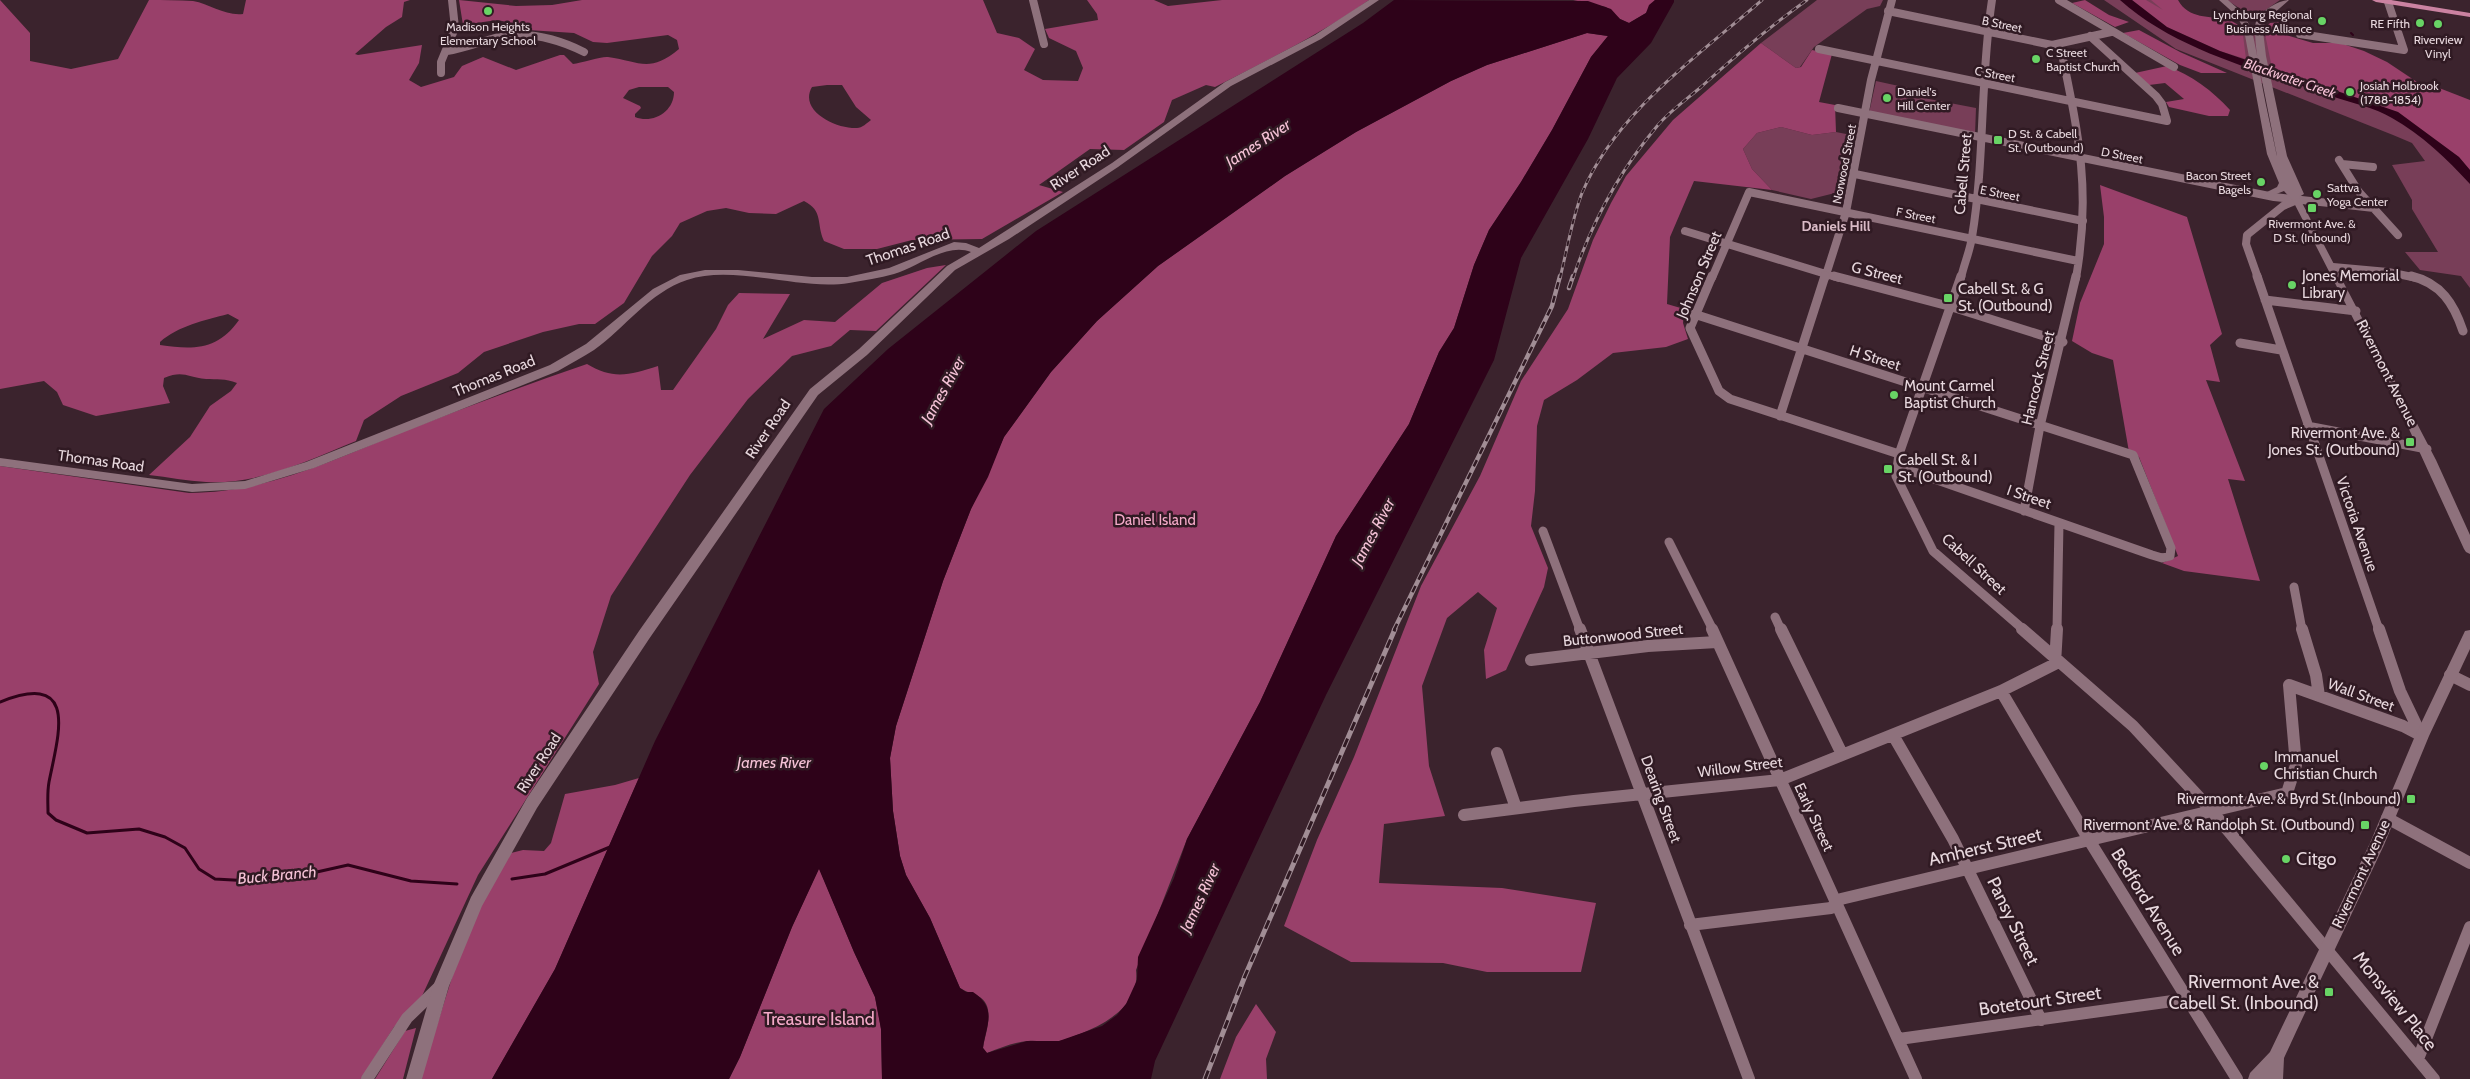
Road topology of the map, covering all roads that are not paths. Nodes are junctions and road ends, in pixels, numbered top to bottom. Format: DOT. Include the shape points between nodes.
graph roads {
  1 [pos="452,0"];
  2 [pos="1033,0"];
  3 [pos="1375,0"];
  4 [pos="1892,0"];
  5 [pos="1992,0"];
  6 [pos="2059,0"];
  7 [pos="2285,0"];
  8 [pos="2376,0"];
  9 [pos="2388,1"];
  10 [pos="2226,2"];
  11 [pos="1888,11"];
  12 [pos="2470,15"];
  13 [pos="2261,20"];
  14 [pos="1987,32"];
  15 [pos="2111,32"];
  16 [pos="2300,34"];
  17 [pos="2090,36"];
  18 [pos="1044,44"];
  19 [pos="2058,45"];
  20 [pos="1819,50"];
  21 [pos="447,51"];
  22 [pos="584,52"];
  23 [pos="1876,62"];
  24 [pos="2174,67"];
  25 [pos="441,73"];
  26 [pos="1984,84"];
  27 [pos="2072,101"];
  28 [pos="1838,108"];
  29 [pos="1865,114"];
  30 [pos="1982,139"];
  31 [pos="2082,159"];
  32 [pos="2373,167"];
  33 [pos="1854,174"];
  34 [pos="2284,183"];
  35 [pos="1749,192"];
  36 [pos="2266,195"];
  37 [pos="1977,199"];
  38 [pos="2297,200"];
  39 [pos="2374,208"];
  40 [pos="1846,212"];
  41 [pos="2083,221"];
  42 [pos="1685,232"];
  43 [pos="2398,235"];
  44 [pos="1972,238"];
  45 [pos="1726,245"];
  46 [pos="978,251"];
  47 [pos="2078,261"];
  48 [pos="2333,267"];
  49 [pos="1825,274"];
  50 [pos="2265,300"];
  51 [pos="1952,307"];
  52 [pos="2356,311"];
  53 [pos="1694,314"];
  54 [pos="2463,331"];
  55 [pos="2063,342"];
  56 [pos="2240,343"];
  57 [pos="1802,349"];
  58 [pos="2281,350"];
  59 [pos="1923,388"];
  60 [pos="1780,416"];
  61 [pos="2040,426"];
  62 [pos="2307,426"];
  63 [pos="2426,449"];
  64 [pos="1899,454"];
  65 [pos="0,462"];
  66 [pos="1897,466"];
  67 [pos="2024,511"];
  68 [pos="2059,523"];
  69 [pos="1543,531"];
  70 [pos="1669,542"];
  71 [pos="2470,549"];
  72 [pos="2152,555"];
  73 [pos="2294,587"];
  74 [pos="1775,617"];
  75 [pos="2470,635"];
  76 [pos="1717,642"];
  77 [pos="1590,652"];
  78 [pos="2058,659"];
  79 [pos="1531,660"];
  80 [pos="2450,675"];
  81 [pos="2470,685"];
  82 [pos="2002,691"];
  83 [pos="2319,696"];
  84 [pos="1893,735"];
  85 [pos="2422,736"];
  86 [pos="1497,753"];
  87 [pos="1842,754"];
  88 [pos="1780,780"];
  89 [pos="2287,792"];
  90 [pos="1643,794"];
  91 [pos="1516,808"];
  92 [pos="2211,810"];
  93 [pos="1464,815"];
  94 [pos="2387,818"];
  95 [pos="2089,840"];
  96 [pos="2470,863"];
  97 [pos="1968,868"];
  98 [pos="1837,903"];
  99 [pos="1690,924"];
  100 [pos="2470,927"];
  101 [pos="2327,947"];
  102 [pos="441,986"];
  103 [pos="2187,999"];
  104 [pos="2041,1020"];
  105 [pos="1899,1039"];
  106 [pos="2276,1058"];
  107 [pos="2418,1059"];
  108 [pos="367,1079"];
  109 [pos="414,1079"];
  110 [pos="1749,1079"];
  111 [pos="1916,1079"];
  112 [pos="2237,1079"];
  113 [pos="2256,1079"];
  114 [pos="2275,1079"];
  115 [pos="2434,1079"];
  1 -- 21 [label="street" via="455,23"];
  2 -- 18 [label="street"];
  3 -- 46 [label="street, River Road" via="1318,37 1228,84 1115,165"];
  4 -- 11 [label="street, Norwood Street"];
  5 -- 14 [label="street, Cabell Street"];
  6 -- 15 [label="street"];
  7 -- 13 [label="street"];
  8 -- 9 [label="main road"];
  9 -- 12 [label="main road"];
  9 -- 16 [label="street" via="2404,50"];
  10 -- 13 [label="street" via="2251,19"];
  10 -- 34 [label="street, Rivermont Avenue" via="2240,15 2248,30 2276,168"];
  11 -- 14 [label="street, B Street"];
  11 -- 23 [label="street, Norwood Street"];
  13 -- 38 [label="street, Rivermont Avenue" via="2258,31 2282,156 2299,195"];
  14 -- 19 [label="street, B Street"];
  14 -- 26 [label="street, Cabell Street"];
  15 -- 17 [label="street, B Street"];
  15 -- 24 [label="street"];
  17 -- 19 [label="street, B Street"];
  17 -- 27 [label="street, C Street" via="2156,96 2167,121"];
  19 -- 27 [label="street, Hancock Street"];
  20 -- 23 [label="street, C Street"];
  21 -- 22 [label="street" via="502,36 535,35 568,43"];
  21 -- 25 [label="street" via="441,62"];
  23 -- 26 [label="street, C Street"];
  23 -- 29 [label="street, Norwood Street"];
  26 -- 27 [label="street, C Street"];
  26 -- 30 [label="street, Cabell Street"];
  27 -- 31 [label="street, Hancock Street"];
  28 -- 29 [label="street, D Street"];
  29 -- 30 [label="street, D Street"];
  29 -- 33 [label="street, Norwood Street"];
  30 -- 31 [label="street, D Street"];
  30 -- 37 [label="street, Cabell Street"];
  31 -- 36 [label="street, D Street"];
  31 -- 41 [label="street, Hancock Street"];
  32 -- 39 [label="street" via="2341,162 2359,192"];
  33 -- 37 [label="street, E Street"];
  33 -- 40 [label="street, Norwood Street"];
  34 -- 36 [label="street" via="2281,189"];
  34 -- 38 [label="street, Rivermont Avenue"];
  35 -- 40 [label="street, F Street"];
  35 -- 45 [label="street, Johnson Street"];
  36 -- 38 [label="street, D Street"];
  37 -- 41 [label="street, E Street"];
  37 -- 44 [label="street, Cabell Street"];
  38 -- 39 [label="street, D Street"];
  38 -- 48 [label="street, Rivermont Avenue"];
  38 -- 50 [label="street, Victoria Avenue" via="2283,206 2247,235 2246,244"];
  39 -- 43 [label="street"];
  40 -- 44 [label="street, F Street"];
  40 -- 49 [label="street, Norwood Street"];
  41 -- 47 [label="street, Hancock Street"];
  42 -- 45 [label="street, G Street"];
  44 -- 47 [label="street, F Street"];
  44 -- 51 [label="street, Cabell Street"];
  45 -- 49 [label="street, G Street"];
  45 -- 53 [label="street, Johnson Street"];
  46 -- 65 [label="street, Thomas Road" via="954,245 892,271 847,280 812,280 738,272 684,277 657,291 590,347 554,368 310,465 245,485 192,488"];
  46 -- 102 [label="street, River Road" via="951,268 863,352 822,383 803,407 532,803 476,902"];
  47 -- 55 [label="street, Hancock Street"];
  48 -- 52 [label="street, Rivermont Avenue"];
  48 -- 54 [label="street" via="2428,281 2438,287 2451,304"];
  49 -- 51 [label="street, G Street"];
  49 -- 57 [label="street, Norwood Street"];
  50 -- 52 [label="street"];
  50 -- 58 [label="street, Victoria Avenue"];
  51 -- 55 [label="street, G Street"];
  51 -- 59 [label="street, Cabell Street"];
  52 -- 63 [label="street, Rivermont Avenue"];
  53 -- 57 [label="street, H Street"];
  53 -- 60 [label="street, Johnson Street" via="1690,328 1722,395"];
  55 -- 61 [label="street, Hancock Street"];
  56 -- 58 [label="street"];
  57 -- 59 [label="street, H Street"];
  57 -- 60 [label="street, Norwood Street"];
  58 -- 62 [label="street, Victoria Avenue"];
  59 -- 61 [label="street, H Street"];
  59 -- 64 [label="street, Cabell Street"];
  60 -- 64 [label="street"];
  61 -- 67 [label="street, Hancock Street"];
  61 -- 72 [label="street, H Street" via="2133,455 2170,548 2170,556"];
  62 -- 63 [label="street"];
  62 -- 85 [label="street, Victoria Avenue" via="2400,691"];
  63 -- 71 [label="street, Rivermont Avenue"];
  64 -- 66 [label="street, Cabell Street"];
  66 -- 67 [label="street, I Street"];
  66 -- 78 [label="street, Cabell Street" via="1900,487 1933,551"];
  67 -- 68 [label="street, I Street"];
  68 -- 72 [label="street, I Street"];
  68 -- 78 [label="street"];
  69 -- 77 [label="street, Dearing Street"];
  70 -- 76 [label="street, Early Street"];
  73 -- 83 [label="street"];
  74 -- 87 [label="street"];
  75 -- 80 [label="street, Rivermont Avenue"];
  76 -- 77 [label="street, Buttonwood Street"];
  76 -- 88 [label="street, Early Street"];
  77 -- 79 [label="street, Buttonwood Street"];
  77 -- 90 [label="street, Dearing Street"];
  78 -- 82 [label="street, Willow Street" via="2055,664"];
  78 -- 92 [label="street, Cabell Street" via="2133,726"];
  80 -- 81 [label="street"];
  80 -- 85 [label="street, Rivermont Avenue"];
  82 -- 84 [label="street, Willow Street"];
  82 -- 95 [label="street, Bedford Avenue"];
  83 -- 85 [label="street, Wall Street"];
  83 -- 89 [label="street, Wall Street" via="2289,685 2296,765"];
  84 -- 87 [label="street, Willow Street"];
  84 -- 97 [label="street, Pansy Street"];
  85 -- 94 [label="street, Rivermont Avenue"];
  86 -- 91 [label="street"];
  87 -- 88 [label="street, Willow Street"];
  88 -- 90 [label="street, Willow Street"];
  88 -- 98 [label="street, Early Street"];
  89 -- 92 [label="street, Amherst Street"];
  90 -- 91 [label="street, Willow Street"];
  90 -- 99 [label="street, Dearing Street"];
  91 -- 93 [label="street, Willow Street"];
  92 -- 95 [label="street, Amherst Street"];
  92 -- 101 [label="street, Cabell Street"];
  94 -- 96 [label="street"];
  94 -- 101 [label="street, Rivermont Avenue"];
  95 -- 97 [label="street, Amherst Street"];
  95 -- 103 [label="street, Bedford Avenue"];
  97 -- 98 [label="street, Amherst Street" via="1841,899"];
  97 -- 104 [label="street, Pansy Street"];
  98 -- 99 [label="street, Amherst Street" via="1831,908"];
  98 -- 105 [label="street, Early Street"];
  99 -- 110 [label="street, Dearing Street"];
  100 -- 107 [label="street"];
  101 -- 106 [label="street, Rivermont Avenue"];
  101 -- 107 [label="street, Monsview Place"];
  102 -- 108 [label="street" via="407,1018"];
  102 -- 109 [label="street, River Road"];
  103 -- 104 [label="street, Botetourt Street"];
  103 -- 112 [label="street, Bedford Avenue"];
  104 -- 105 [label="street, Botetourt Street"];
  105 -- 111 [label="street, Early Street"];
  106 -- 113 [label="street, Rivermont Avenue"];
  106 -- 114 [label="street, Rivermont Avenue"];
  107 -- 115 [label="street, Monsview Place"];
}
